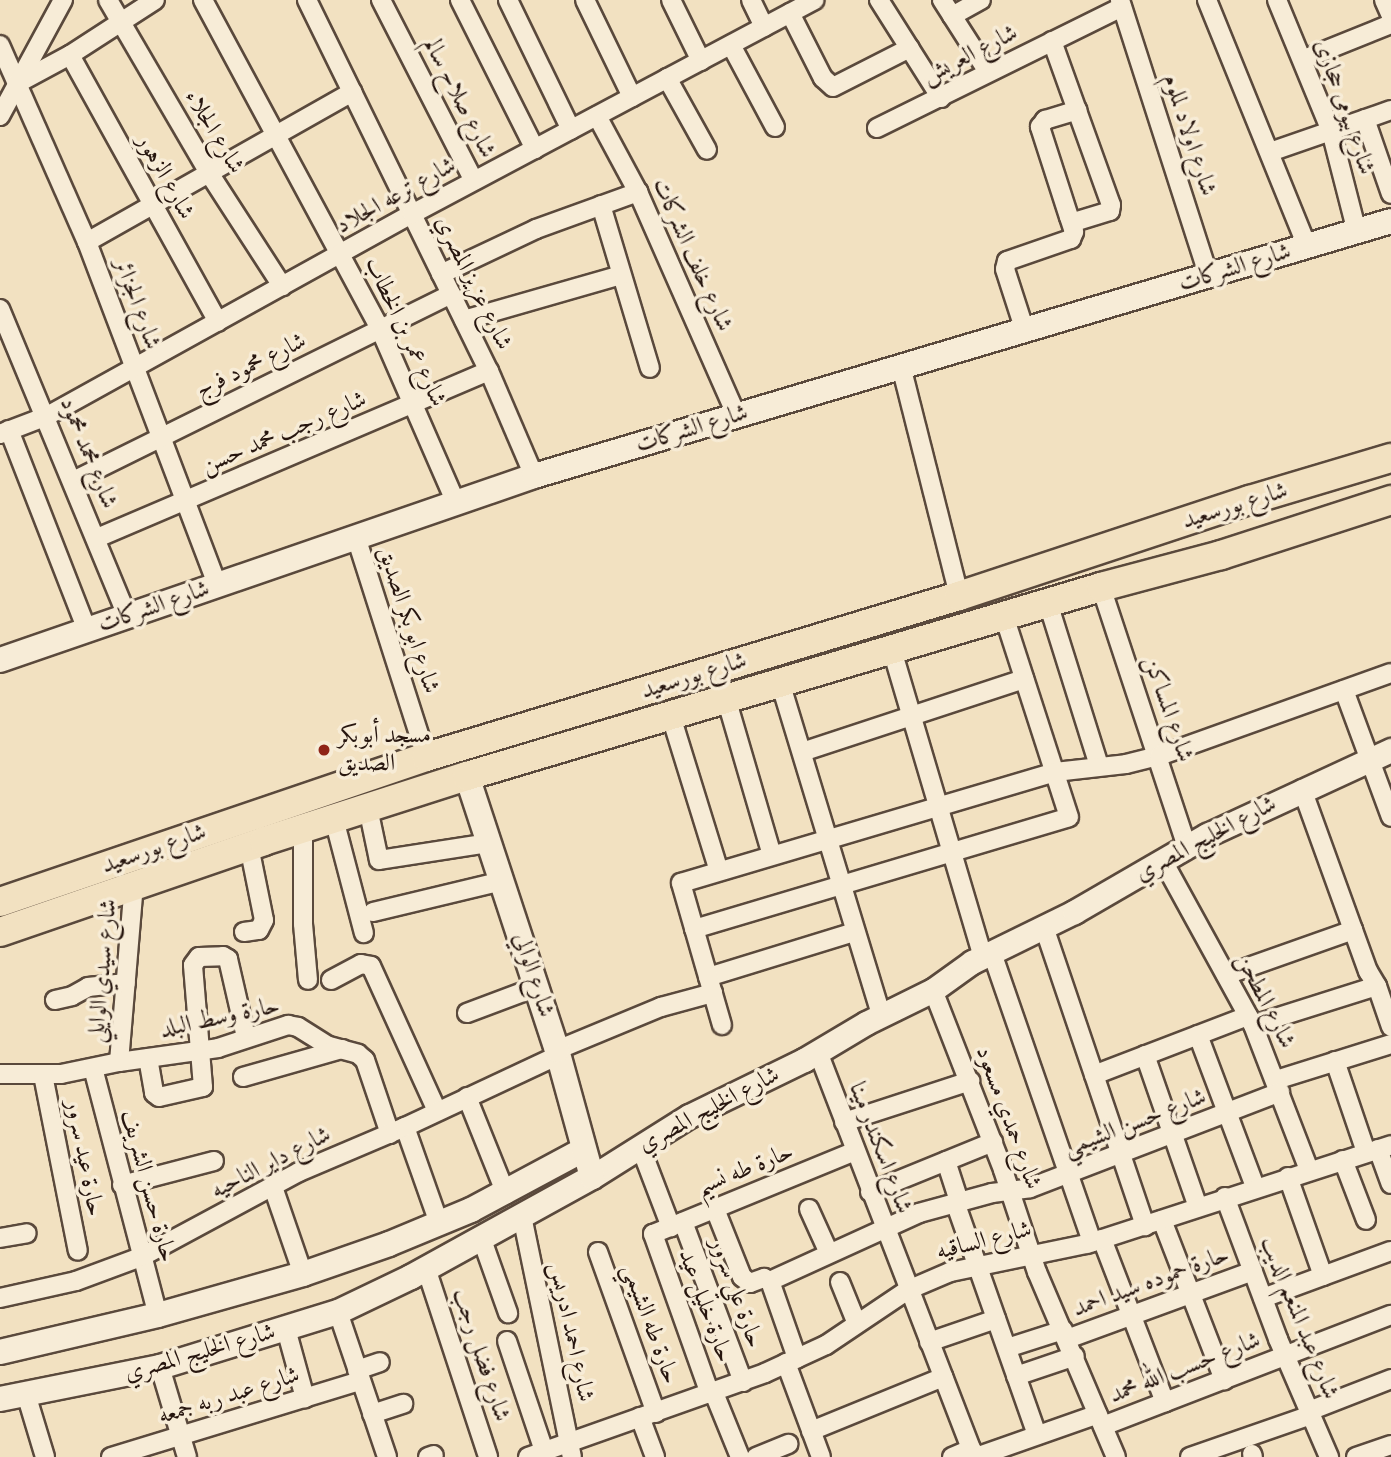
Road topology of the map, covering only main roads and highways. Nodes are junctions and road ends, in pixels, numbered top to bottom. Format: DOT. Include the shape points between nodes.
graph roads {
  1 [pos="1391,221"];
  2 [pos="1391,458"];
  3 [pos="1250,500"];
  4 [pos="1391,500"];
  5 [pos="1198,517"];
  6 [pos="1273,538"];
  7 [pos="1222,555"];
  8 [pos="0,660"];
  9 [pos="467,776"];
  10 [pos="0,902"];
  11 [pos="0,932"];
  12 [pos="583,1150"];
  13 [pos="592,1177"];
  14 [pos="0,1352"];
  15 [pos="0,1399"];
  1 -- 8 [label="main road, شارع الشركات" via="534,477"];
  2 -- 3 [label="main road, شارع بورسعيد"];
  3 -- 5 [label="main road, شارع بورسعيد"];
  3 -- 6 [label="main road" via="1260,526"];
  4 -- 6 [label="main road, شارع بورسعيد"];
  5 -- 7 [label="main road" via="1217,537"];
  5 -- 10 [label="main road, شارع بورسعيد" via="959,596 426,757"];
  6 -- 7 [label="main road, شارع بورسعيد"];
  7 -- 9 [label="main road, شارع بورسعيد"];
  9 -- 11 [label="main road, شارع بورسعيد"];
  9 -- 12 [label="main road, شارع الوالي" via="558,1052"];
  12 -- 13 [label="main road, شارع الوالي"];
  12 -- 14 [label="main road, شارع الخليج المصري" via="506,1194 303,1274 158,1315"];
  13 -- 15 [label="main road, شارع الخليج المصري" via="338,1312 160,1367"];
}
